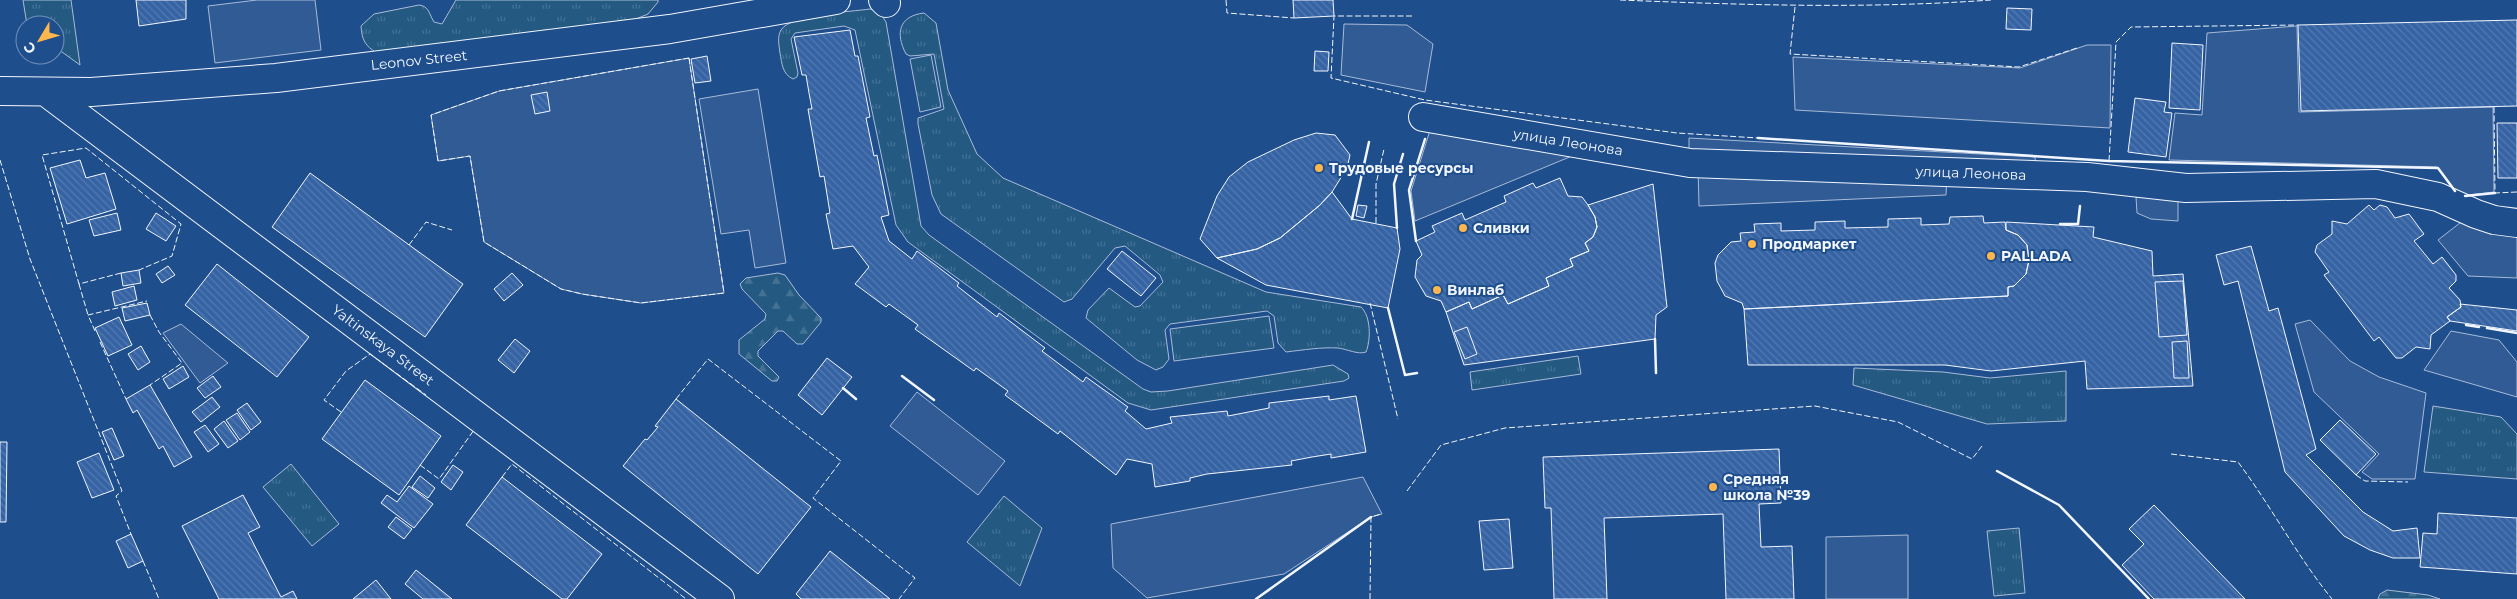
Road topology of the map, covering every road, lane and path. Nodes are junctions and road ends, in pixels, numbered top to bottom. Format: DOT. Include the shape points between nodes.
graph roads {
  1 [pos="836,0"];
  2 [pos="0,91"];
  3 [pos="46,92"];
  4 [pos="1423,117"];
  5 [pos="2517,223"];
  6 [pos="720,599"];
  1 -- 3 [label="street, Leonov Street" via="670,29 276,78 91,92"];
  2 -- 3 [label="street, Leonov Street"];
  3 -- 6 [label="street, Yaltinskaya Street"];
  4 -- 5 [label="street, улица Леонова" via="1690,163 2087,176 2186,188 2376,184 2438,197 2494,220"];
}
